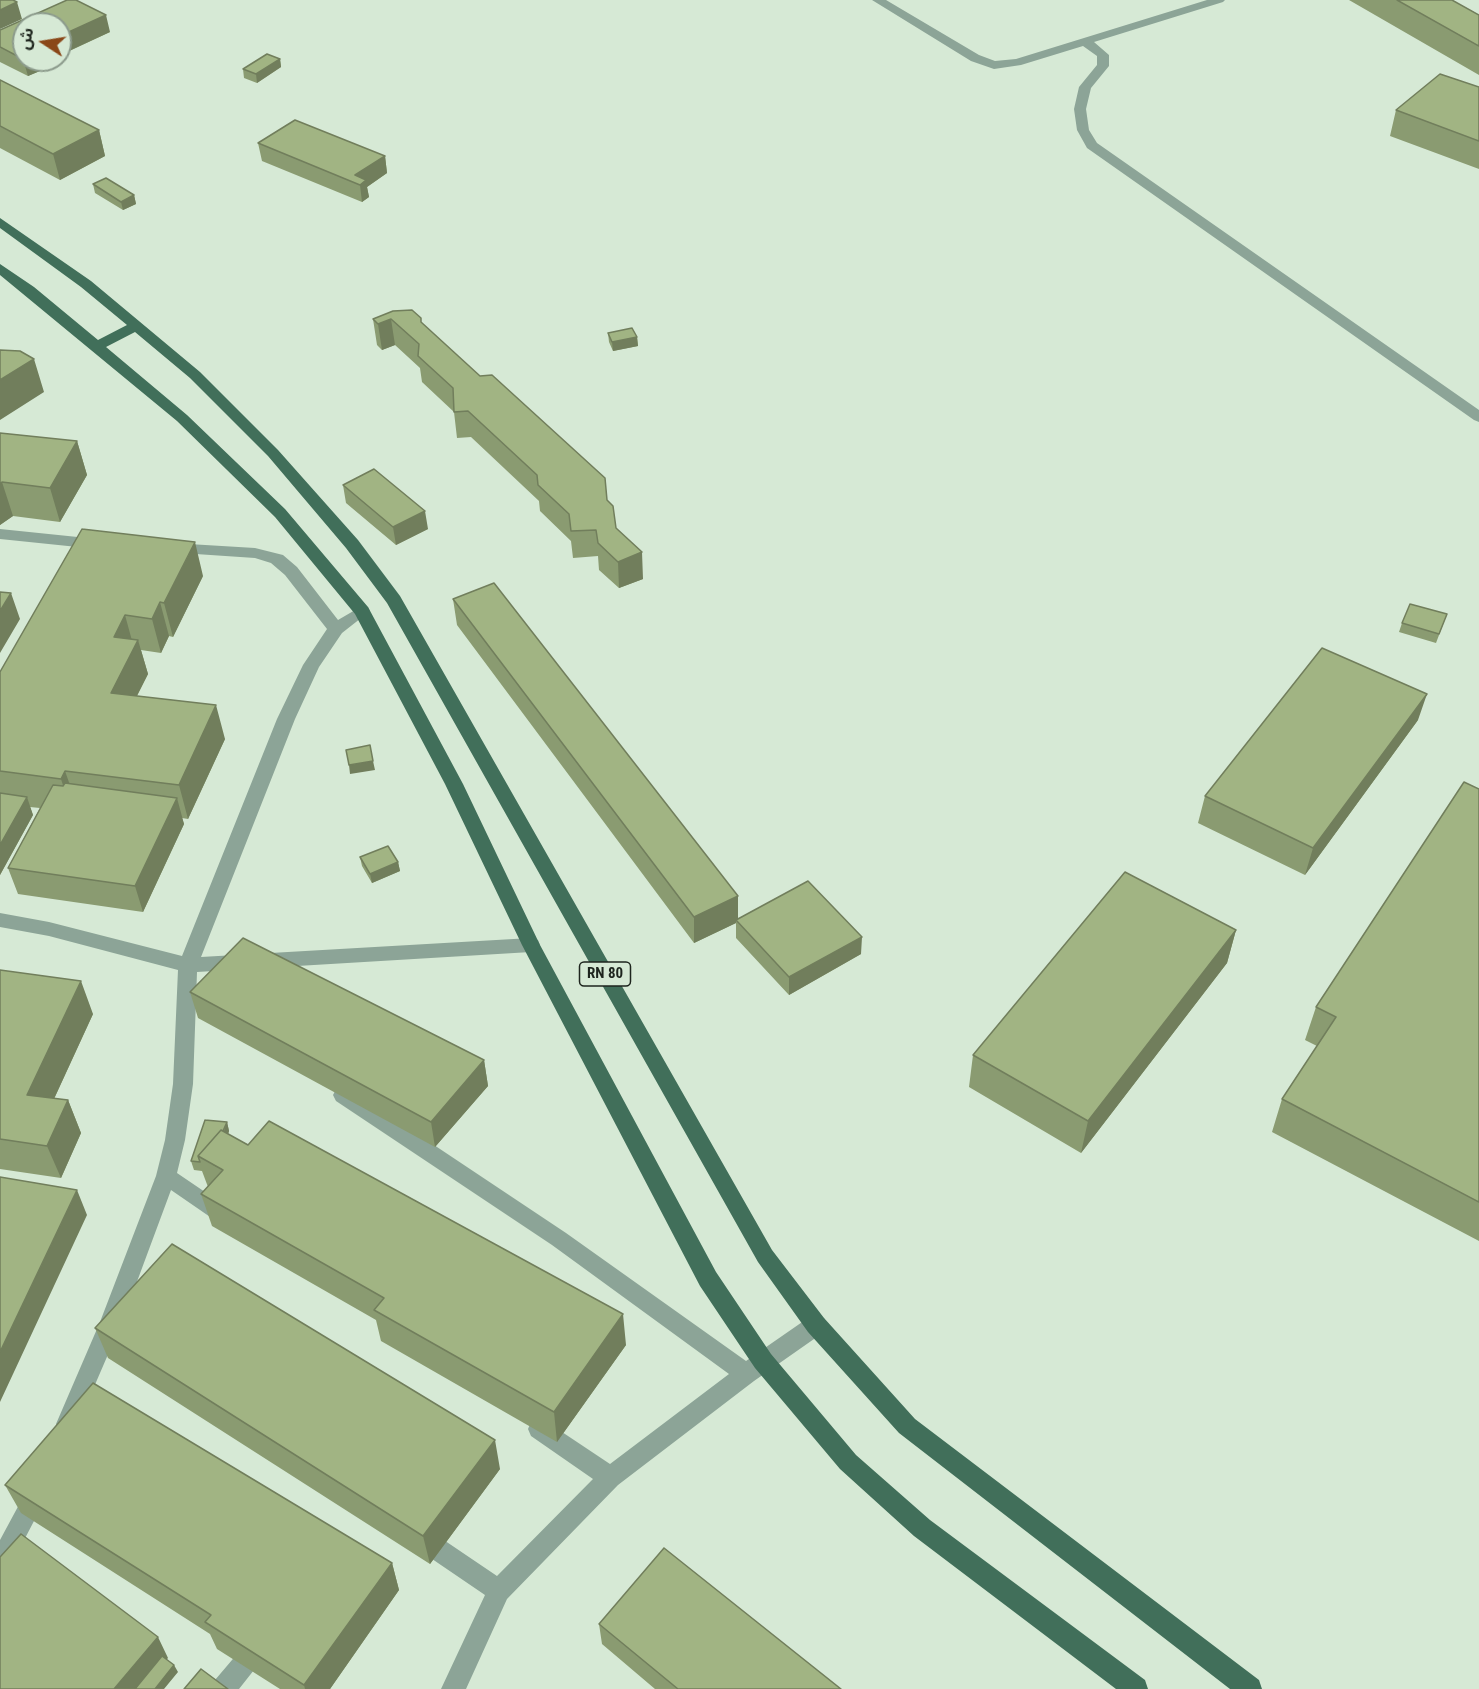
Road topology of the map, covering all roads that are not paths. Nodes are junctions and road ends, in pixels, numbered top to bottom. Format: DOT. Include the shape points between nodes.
graph roads {
  1 [pos="878,0"];
  2 [pos="1219,0"];
  3 [pos="1084,41"];
  4 [pos="0,222"];
  5 [pos="0,268"];
  6 [pos="136,326"];
  7 [pos="97,346"];
  8 [pos="1479,417"];
  9 [pos="0,534"];
  10 [pos="161,548"];
  11 [pos="104,549"];
  12 [pos="362,611"];
  13 [pos="336,629"];
  14 [pos="0,920"];
  15 [pos="531,945"];
  16 [pos="188,965"];
  17 [pos="187,993"];
  18 [pos="206,1005"];
  19 [pos="323,1082"];
  20 [pos="166,1176"];
  21 [pos="235,1223"];
  22 [pos="111,1322"];
  23 [pos="816,1325"];
  24 [pos="130,1336"];
  25 [pos="755,1368"];
  26 [pos="521,1417"];
  27 [pos="58,1448"];
  28 [pos="610,1477"];
  29 [pos="48,1490"];
  30 [pos="402,1524"];
  31 [pos="0,1563"];
  32 [pos="499,1591"];
  33 [pos="256,1647"];
  34 [pos="224,1689"];
  35 [pos="453,1689"];
  36 [pos="1136,1689"];
  37 [pos="1250,1689"];
  1 -- 3 [label="street" via="985,63 1017,62"];
  2 -- 3 [label="street"];
  3 -- 8 [label="street" via="1103,55 1103,66 1085,87 1080,109 1083,130 1092,145"];
  4 -- 6 [label="main road, RN 80"];
  5 -- 7 [label="main road, RN 80"];
  6 -- 7 [label="main road"];
  6 -- 23 [label="main road, RN 80" via="195,375 273,453 352,544 394,600 765,1256"];
  7 -- 12 [label="main road, RN 80" via="182,418 280,513"];
  9 -- 11 [label="street"];
  10 -- 13 [label="street" via="255,553 277,559"];
  12 -- 13 [label="street"];
  12 -- 15 [label="main road, RN 80" via="454,784"];
  13 -- 16 [label="street" via="311,665 286,719"];
  14 -- 16 [label="street"];
  15 -- 16 [label="street"];
  15 -- 25 [label="main road, RN 80"];
  16 -- 17 [label="street"];
  17 -- 18 [label="street"];
  17 -- 20 [label="street" via="183,1084"];
  19 -- 25 [label="street"];
  20 -- 21 [label="street"];
  20 -- 22 [label="street"];
  22 -- 24 [label="street"];
  22 -- 27 [label="street"];
  23 -- 25 [label="street"];
  23 -- 37 [label="main road, RN 80" via="907,1426"];
  25 -- 28 [label="street"];
  25 -- 36 [label="main road, RN 80" via="848,1462 921,1528"];
  26 -- 28 [label="street"];
  28 -- 32 [label="street"];
  29 -- 31 [label="street"];
  30 -- 32 [label="street"];
  32 -- 35 [label="street"];
  33 -- 34 [label="street"];
}
